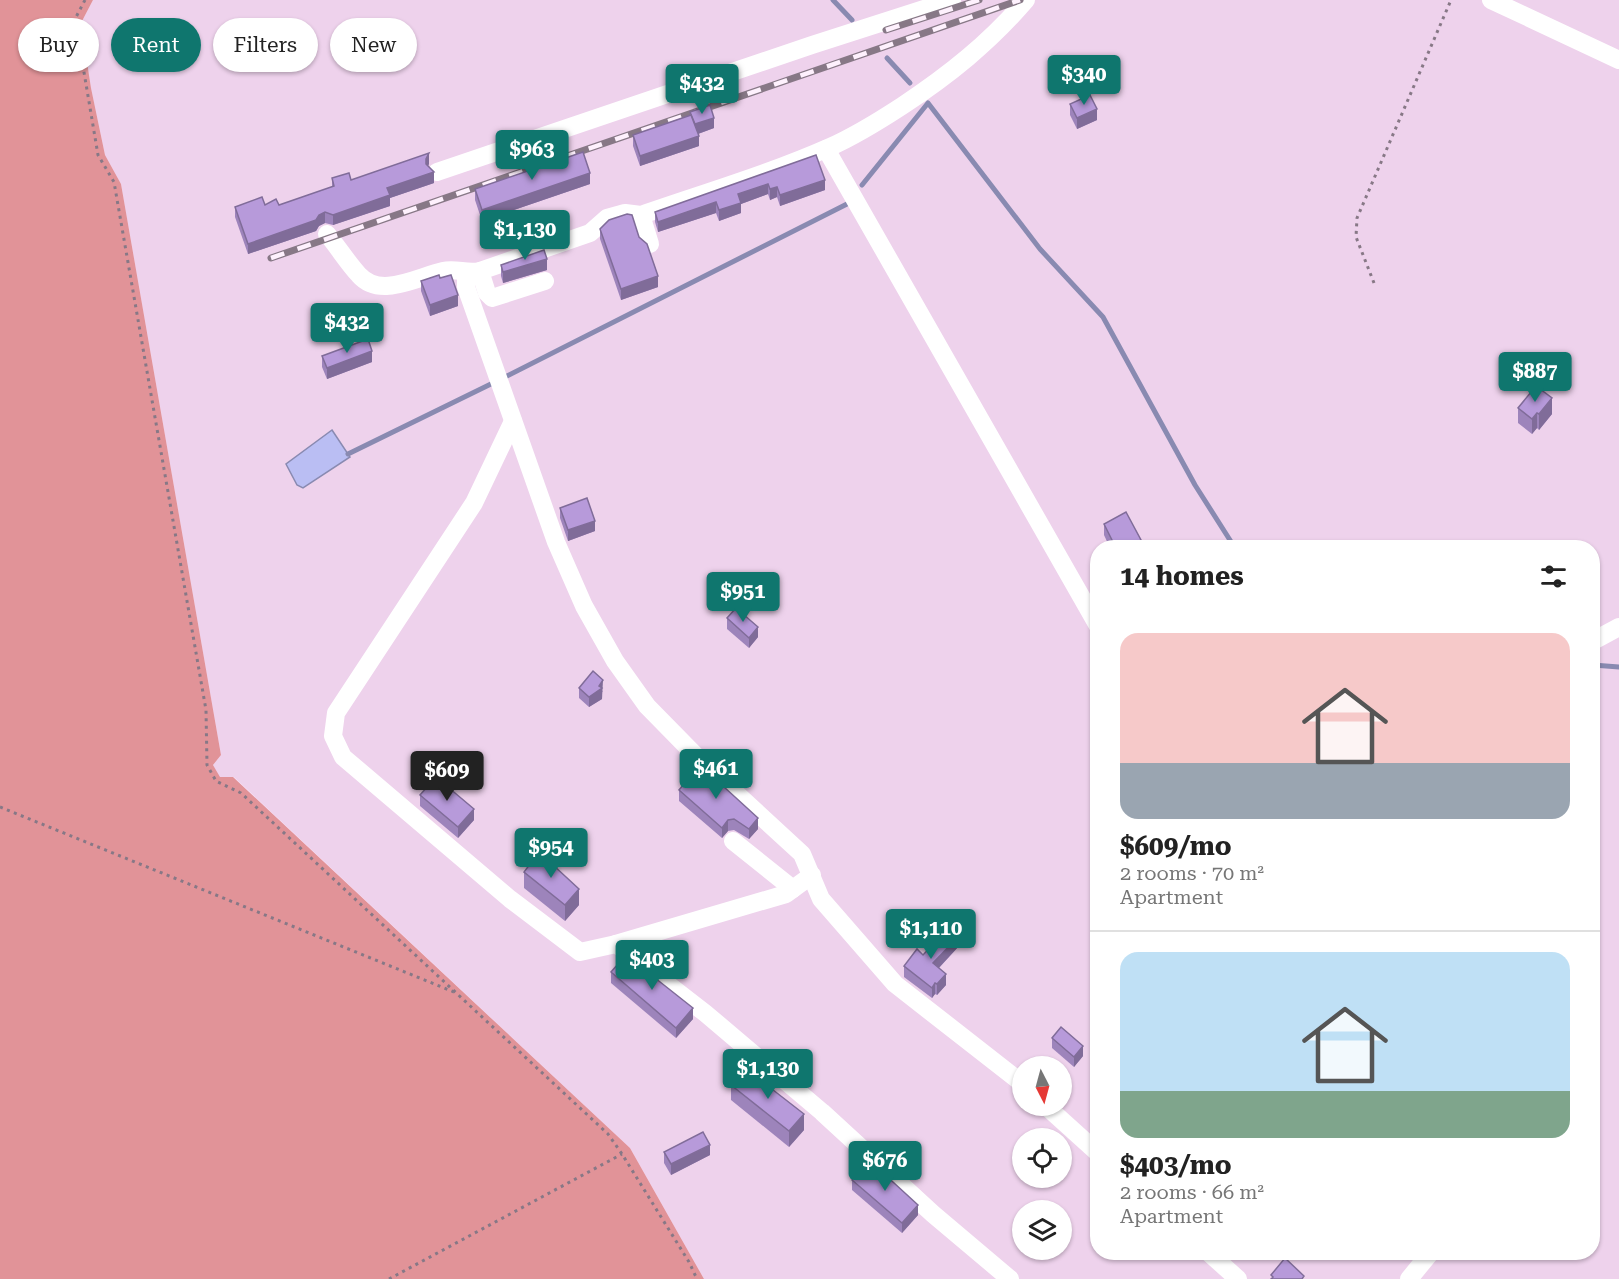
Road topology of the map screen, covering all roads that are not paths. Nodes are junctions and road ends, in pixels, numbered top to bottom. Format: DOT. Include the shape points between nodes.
graph roads {
  1 [pos="952,0"];
  2 [pos="1026,0"];
  3 [pos="1491,0"];
  4 [pos="1619,60"];
  5 [pos="826,149"];
  6 [pos="437,172"];
  7 [pos="641,215"];
  8 [pos="327,234"];
  9 [pos="650,244"];
  10 [pos="473,272"];
  11 [pos="545,281"];
  12 [pos="513,421"];
  13 [pos="1090,612"];
  14 [pos="1619,627"];
  15 [pos="1600,637"];
  16 [pos="733,841"];
  17 [pos="812,875"];
  18 [pos="793,889"];
  19 [pos="616,944"];
  20 [pos="1012,1075"];
  21 [pos="1057,1116"];
  22 [pos="1090,1147"];
  23 [pos="1217,1260"];
  24 [pos="1424,1260"];
  25 [pos="1010,1279"];
  26 [pos="1238,1279"];
  27 [pos="1409,1279"];
  1 -- 6 [label="lane"];
  2 -- 5 [label="lane" via="972,56 933,86"];
  3 -- 4 [label="lane"];
  5 -- 7 [label="lane"];
  5 -- 13 [label="lane"];
  7 -- 9 [label="lane"];
  7 -- 10 [label="lane" via="625,213 607,218 590,233"];
  8 -- 10 [label="lane" via="360,276 374,286 446,270"];
  10 -- 11 [label="lane" via="492,298"];
  10 -- 12 [label="lane" via="466,287"];
  12 -- 17 [label="lane" via="556,542 584,606 615,661 655,714 802,854"];
  12 -- 19 [label="lane" via="474,503 336,713 333,736 343,757 510,899 580,952"];
  14 -- 15 [label="lane"];
  16 -- 18 [label="lane"];
  17 -- 18 [label="lane"];
  17 -- 20 [label="lane" via="821,899 895,984"];
  18 -- 19 [label="lane"];
  19 -- 25 [label="lane" via="822,1112"];
  21 -- 22 [label="lane"];
  23 -- 26 [label="lane"];
  24 -- 27 [label="lane"];
}
